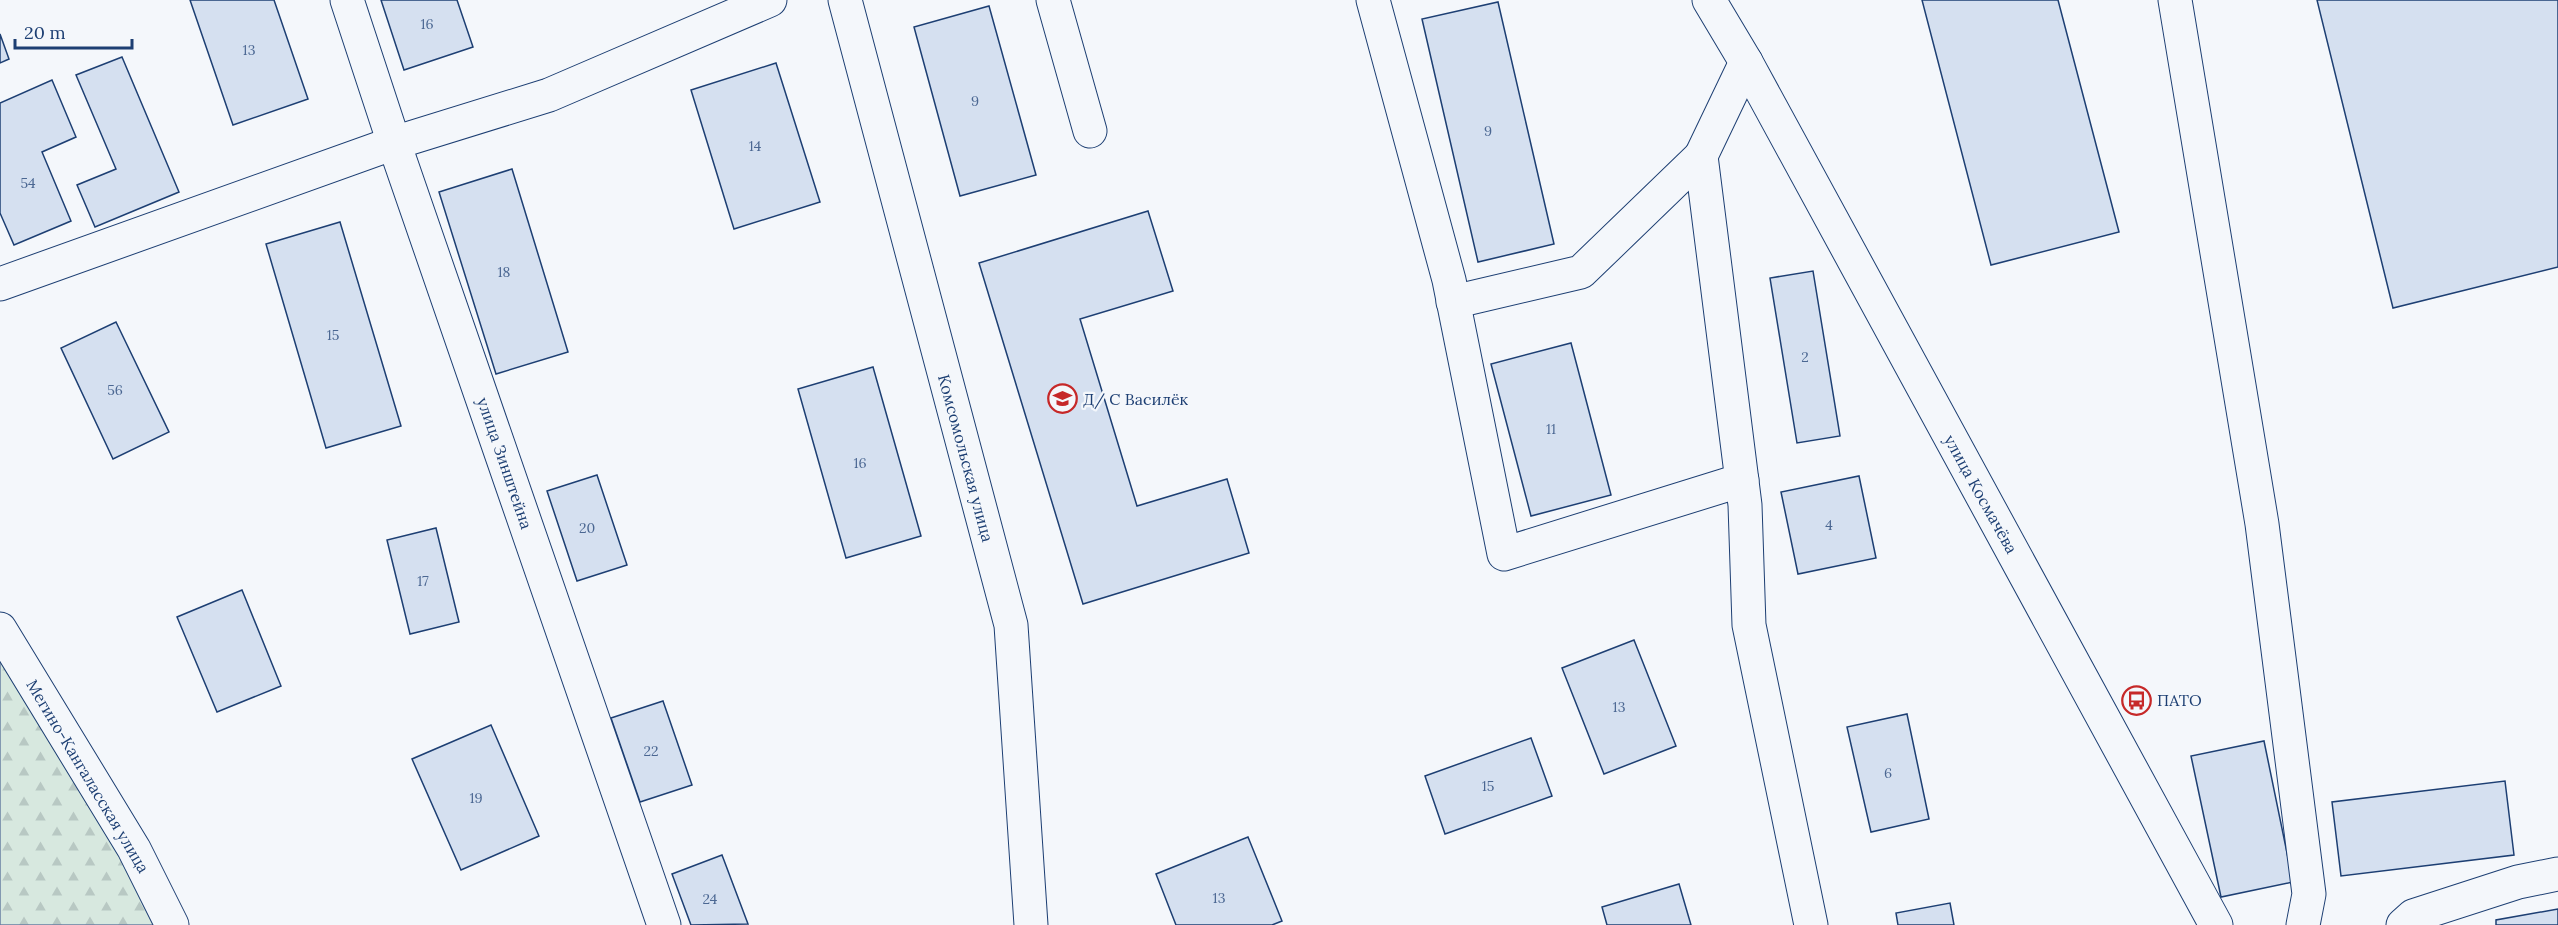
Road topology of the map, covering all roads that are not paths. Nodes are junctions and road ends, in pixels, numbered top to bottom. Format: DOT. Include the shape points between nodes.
graph roads {
  1 [pos="347,0"];
  2 [pos="770,0"];
  3 [pos="845,0"];
  4 [pos="1053,0"];
  5 [pos="1373,0"];
  6 [pos="1709,0"];
  7 [pos="2175,0"];
  8 [pos="1746,62"];
  9 [pos="1090,131"];
  10 [pos="394,143"];
  11 [pos="1701,156"];
  12 [pos="0,284"];
  13 [pos="1453,302"];
  14 [pos="1742,480"];
  15 [pos="0,629"];
  16 [pos="2558,874"];
  17 [pos="2412,922"];
  18 [pos="172,925"];
  19 [pos="664,925"];
  20 [pos="1031,925"];
  21 [pos="1811,925"];
  22 [pos="2216,925"];
  23 [pos="2303,925"];
  1 -- 10 [label="street, улица Зинштейна"];
  2 -- 10 [label="street" via="549,95"];
  3 -- 20 [label="street, Комсомольская улица" via="1011,625"];
  4 -- 9 [label="street"];
  5 -- 13 [label="street"];
  6 -- 8 [label="street, улица Космачёва"];
  7 -- 23 [label="street" via="2262,524 2309,894"];
  8 -- 11 [label="street"];
  8 -- 22 [label="street, улица Космачёва"];
  10 -- 12 [label="street"];
  10 -- 19 [label="street, улица Зинштейна"];
  11 -- 13 [label="street" via="1581,272"];
  11 -- 14 [label="street"];
  13 -- 14 [label="street" via="1504,554"];
  14 -- 21 [label="street" via="1749,624"];
  15 -- 18 [label="street, Мегино-Кангаласская улица" via="134,849"];
  16 -- 17 [label="street" via="2518,882"];
}
